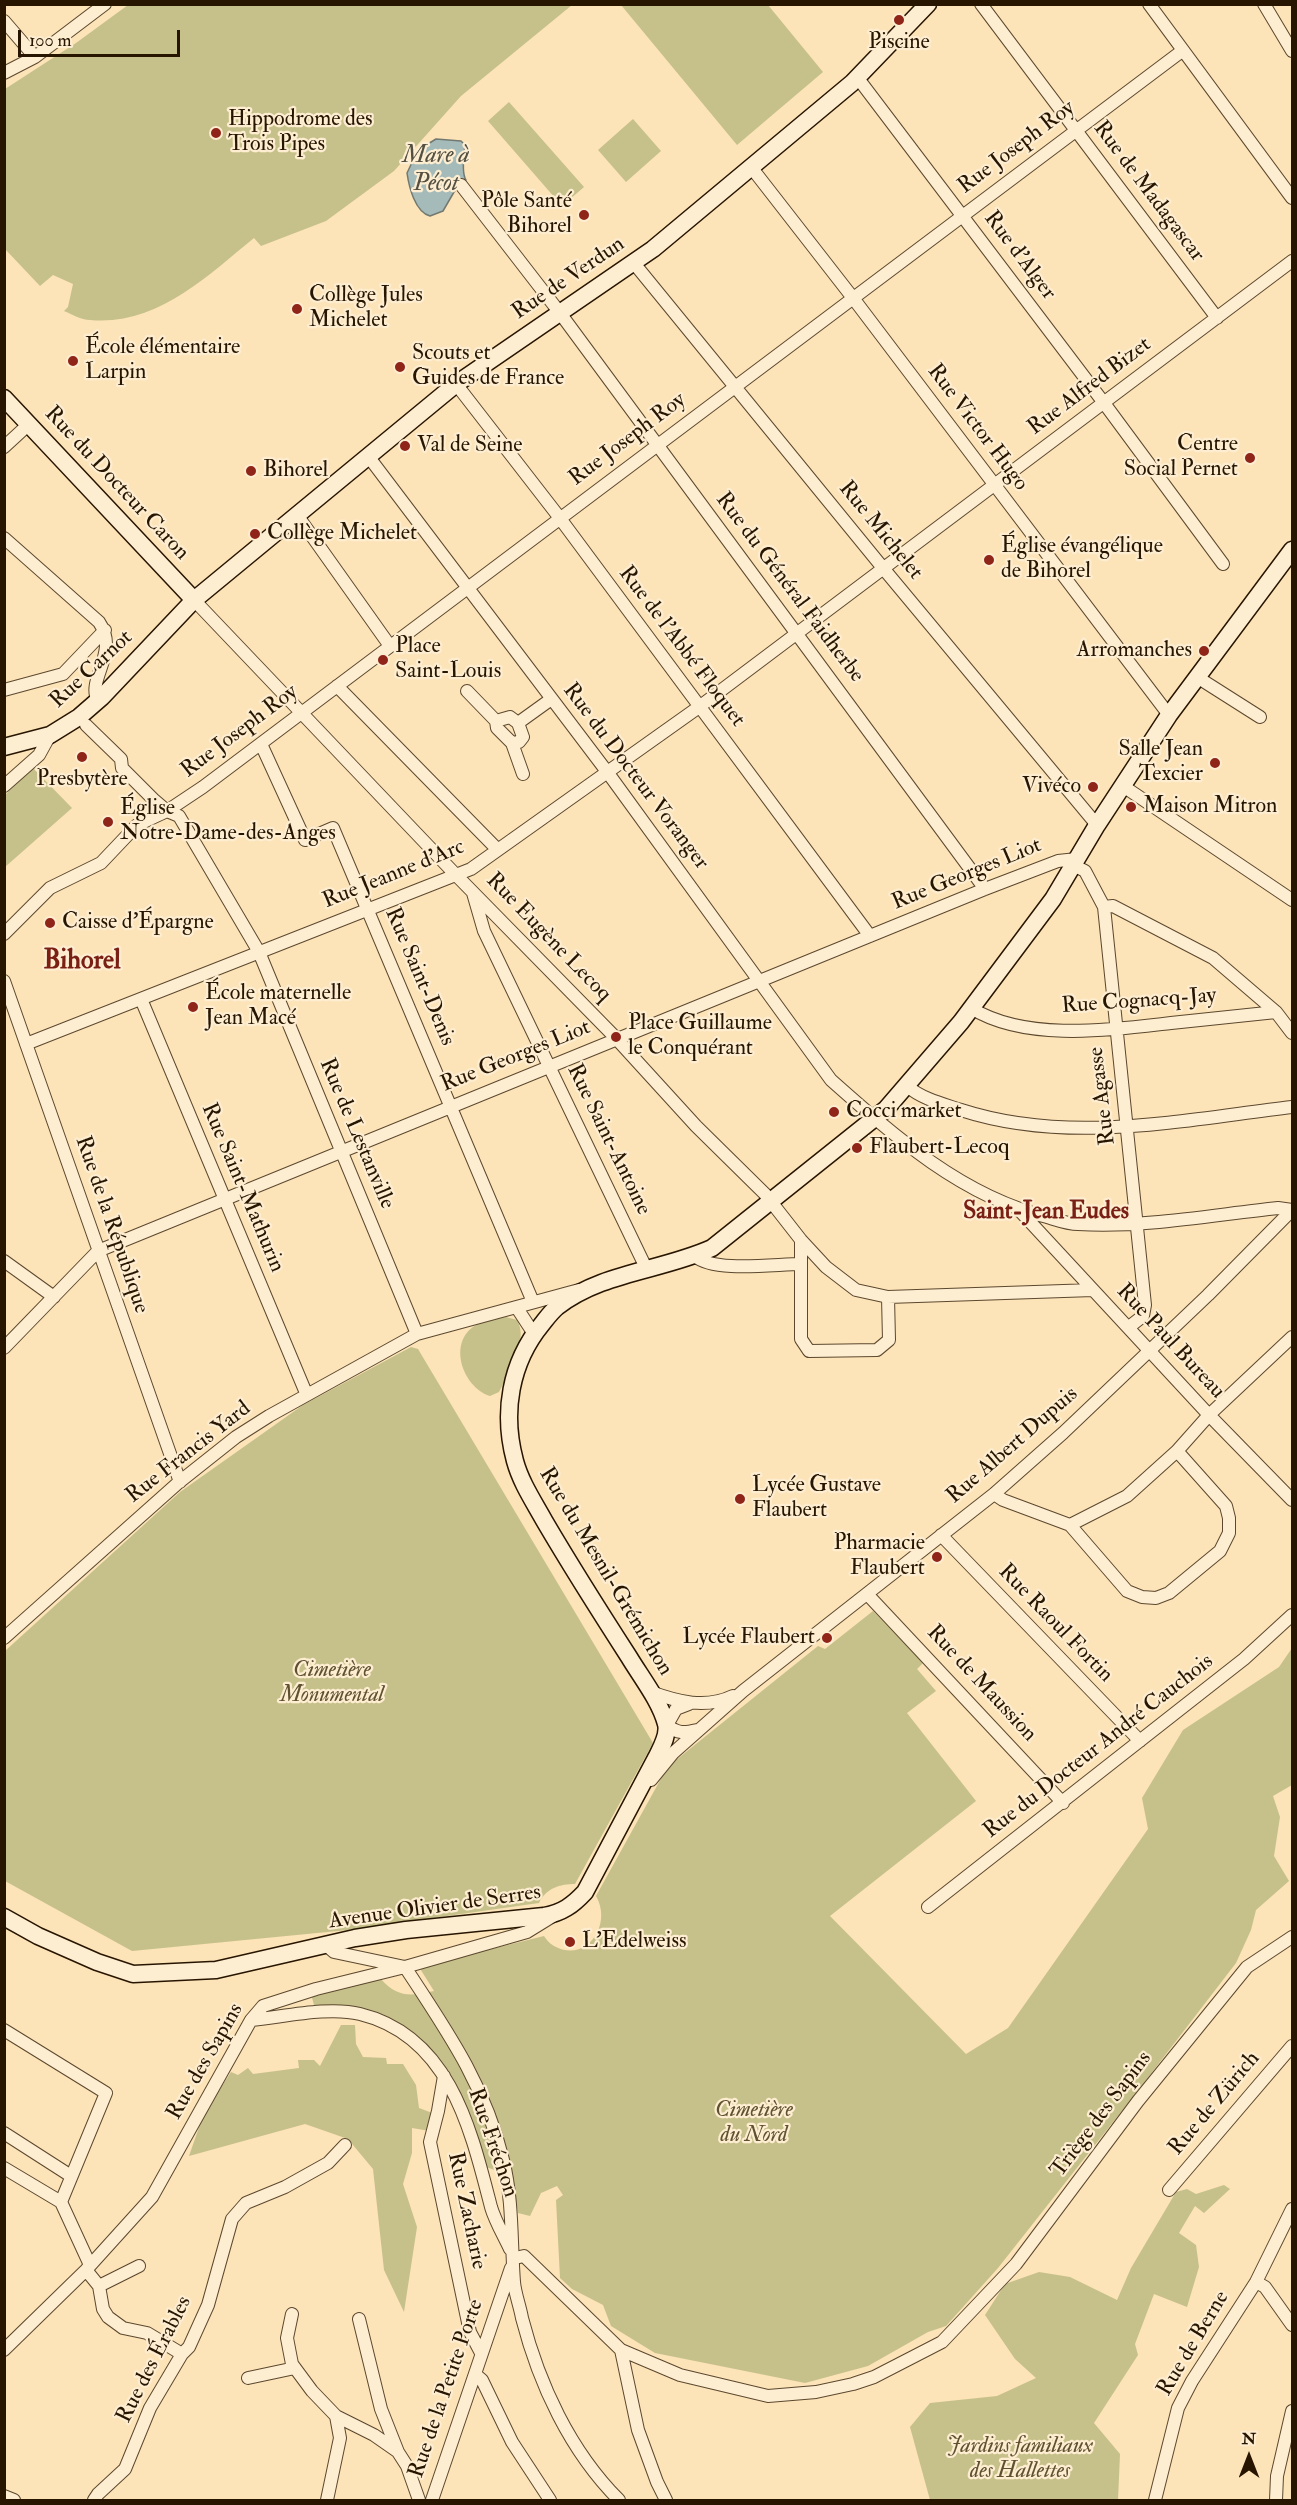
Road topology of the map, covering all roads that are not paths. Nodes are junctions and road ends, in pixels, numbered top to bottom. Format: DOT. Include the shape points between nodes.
graph roads {
  1 [pos="105,4"];
  2 [pos="928,4"];
  3 [pos="981,4"];
  4 [pos="1149,4"];
  5 [pos="1264,4"];
  6 [pos="4,21"];
  7 [pos="1182,51"];
  8 [pos="1293,51"];
  9 [pos="35,57"];
  10 [pos="4,73"];
  11 [pos="857,77"];
  12 [pos="1075,130"];
  13 [pos="751,167"];
  14 [pos="461,185"];
  15 [pos="1293,198"];
  16 [pos="962,215"];
  17 [pos="1293,261"];
  18 [pos="633,262"];
  19 [pos="853,298"];
  20 [pos="560,313"];
  21 [pos="1217,318"];
  22 [pos="456,384"];
  23 [pos="735,387"];
  24 [pos="4,398"];
  25 [pos="1104,403"];
  26 [pos="29,424"];
  27 [pos="656,445"];
  28 [pos="4,447"];
  29 [pos="368,456"];
  30 [pos="994,485"];
  31 [pos="297,515"];
  32 [pos="559,518"];
  33 [pos="4,538"];
  34 [pos="1293,550"];
  35 [pos="1223,564"];
  36 [pos="883,568"];
  37 [pos="467,587"];
  38 [pos="194,600"];
  39 [pos="105,630"];
  40 [pos="797,633"];
  41 [pos="390,646"];
  42 [pos="1197,676"];
  43 [pos="337,686"];
  44 [pos="4,690"];
  45 [pos="467,691"];
  46 [pos="550,700"];
  47 [pos="98,701"];
  48 [pos="699,707"];
  49 [pos="302,712"];
  50 [pos="1169,715"];
  51 [pos="1260,717"];
  52 [pos="496,721"];
  53 [pos="518,723"];
  54 [pos="86,725"];
  55 [pos="50,735"];
  56 [pos="512,743"];
  57 [pos="261,744"];
  58 [pos="4,747"];
  59 [pos="608,773"];
  60 [pos="523,774"];
  61 [pos="4,786"];
  62 [pos="1122,786"];
  63 [pos="167,811"];
  64 [pos="1097,825"];
  65 [pos="498,850"];
  66 [pos="1075,862"];
  67 [pos="455,874"];
  68 [pos="986,889"];
  69 [pos="473,892"];
  70 [pos="1293,900"];
  71 [pos="1104,907"];
  72 [pos="368,909"];
  73 [pos="498,917"];
  74 [pos="484,931"];
  75 [pos="4,934"];
  76 [pos="870,936"];
  77 [pos="259,952"];
  78 [pos="4,981"];
  79 [pos="760,981"];
  80 [pos="141,999"];
  81 [pos="971,1008"];
  82 [pos="1276,1012"];
  83 [pos="1117,1029"];
  84 [pos="1293,1033"];
  85 [pos="616,1039"];
  86 [pos="26,1044"];
  87 [pos="549,1067"];
  88 [pos="907,1086"];
  89 [pos="451,1106"];
  90 [pos="1293,1107"];
  91 [pos="874,1118"];
  92 [pos="1128,1126"];
  93 [pos="340,1151"];
  94 [pos="224,1199"];
  95 [pos="770,1203"];
  96 [pos="1019,1210"];
  97 [pos="1293,1210"];
  98 [pos="1138,1223"];
  99 [pos="801,1240"];
  100 [pos="98,1251"];
  101 [pos="695,1256"];
  102 [pos="4,1260"];
  103 [pos="801,1264"];
  104 [pos="647,1270"];
  105 [pos="585,1289"];
  106 [pos="1093,1290"];
  107 [pos="54,1297"];
  108 [pos="888,1297"];
  109 [pos="536,1301"];
  110 [pos="517,1308"];
  111 [pos="553,1311"];
  112 [pos="1129,1327"];
  113 [pos="419,1334"];
  114 [pos="534,1334"];
  115 [pos="1293,1337"];
  116 [pos="4,1348"];
  117 [pos="1150,1350"];
  118 [pos="306,1393"];
  119 [pos="1209,1415"];
  120 [pos="1177,1451"];
  121 [pos="180,1482"];
  122 [pos="994,1494"];
  123 [pos="1292,1499"];
  124 [pos="1070,1525"];
  125 [pos="941,1535"];
  126 [pos="868,1595"];
  127 [pos="1293,1615"];
  128 [pos="4,1638"];
  129 [pos="742,1691"];
  130 [pos="651,1692"];
  131 [pos="692,1704"];
  132 [pos="667,1725"];
  133 [pos="701,1729"];
  134 [pos="1140,1742"];
  135 [pos="634,1799"];
  136 [pos="1063,1803"];
  137 [pos="928,1907"];
  138 [pos="562,1911"];
  139 [pos="4,1917"];
  140 [pos="1293,1937"];
  141 [pos="326,1945"];
  142 [pos="405,1967"];
  143 [pos="251,2020"];
  144 [pos="4,2030"];
  145 [pos="1293,2046"];
  146 [pos="444,2076"];
  147 [pos="4,2133"];
  148 [pos="345,2145"];
  149 [pos="4,2168"];
  150 [pos="71,2176"];
  151 [pos="1169,2190"];
  152 [pos="61,2202"];
  153 [pos="1293,2209"];
  154 [pos="514,2258"];
  155 [pos="139,2266"];
  156 [pos="88,2267"];
  157 [pos="1256,2282"];
  158 [pos="99,2286"];
  159 [pos="292,2314"];
  160 [pos="359,2319"];
  161 [pos="1293,2325"];
  162 [pos="4,2350"];
  163 [pos="621,2350"];
  164 [pos="481,2353"];
  165 [pos="182,2354"];
  166 [pos="295,2368"];
  167 [pos="475,2374"];
  168 [pos="248,2378"];
  169 [pos="1293,2411"];
  170 [pos="336,2416"];
  171 [pos="398,2452"];
  172 [pos="4,2496"];
  173 [pos="14,2500"];
  174 [pos="94,2500"];
  175 [pos="327,2500"];
  176 [pos="419,2500"];
  177 [pos="432,2500"];
  178 [pos="550,2500"];
  179 [pos="619,2500"];
  180 [pos="666,2500"];
  181 [pos="1155,2500"];
  182 [pos="1276,2500"];
  1 -- 9 [label="street"];
  2 -- 11 [label="street, Rue de Verdun"];
  3 -- 12 [label="street, Rue de Madagascar"];
  4 -- 7 [label="street"];
  5 -- 8 [label="street"];
  6 -- 9 [label="street"];
  7 -- 12 [label="street, Rue Joseph Roy"];
  7 -- 15 [label="street"];
  9 -- 10 [label="street"];
  11 -- 13 [label="street, Rue de Verdun"];
  11 -- 16 [label="street, Rue d'Alger"];
  12 -- 16 [label="street, Rue Joseph Roy"];
  12 -- 21 [label="street, Rue de Madagascar"];
  13 -- 18 [label="street, Rue de Verdun"];
  13 -- 19 [label="street, Rue Victor Hugo"];
  14 -- 20 [label="street, Rue du Général Faidherbe"];
  16 -- 19 [label="street, Rue Joseph Roy"];
  16 -- 25 [label="street, Rue d'Alger"];
  17 -- 21 [label="street, Rue Alfred Bizet"];
  18 -- 20 [label="street, Rue de Verdun"];
  18 -- 23 [label="street, Rue Michelet"];
  19 -- 23 [label="street, Rue Joseph Roy"];
  19 -- 30 [label="street, Rue Victor Hugo"];
  20 -- 22 [label="street, Rue de Verdun"];
  20 -- 27 [label="street, Rue du Général Faidherbe"];
  21 -- 25 [label="street, Rue Alfred Bizet"];
  22 -- 29 [label="street, Rue de Verdun"];
  22 -- 32 [label="street, Rue de l'Abbé Floquet"];
  23 -- 27 [label="street, Rue Joseph Roy"];
  23 -- 36 [label="street, Rue Michelet"];
  24 -- 26 [label="street, Rue du Docteur Caron"];
  25 -- 30 [label="street, Rue Alfred Bizet"];
  25 -- 35 [label="street, Rue d'Alger"];
  26 -- 28 [label="street"];
  26 -- 38 [label="street, Rue du Docteur Caron"];
  27 -- 32 [label="street, Rue Joseph Roy"];
  27 -- 40 [label="street, Rue du Général Faidherbe"];
  29 -- 31 [label="street, Rue de Verdun"];
  29 -- 37 [label="street, Rue du Docteur Voranger"];
  30 -- 36 [label="street, Rue Alfred Bizet"];
  30 -- 50 [label="street, Rue Victor Hugo"];
  31 -- 38 [label="street, Rue de Verdun"];
  31 -- 41 [label="street"];
  32 -- 37 [label="street, Rue Joseph Roy"];
  32 -- 48 [label="street, Rue de l'Abbé Floquet"];
  33 -- 39 [label="street"];
  34 -- 42 [label="street, Rue du Mesnil-Grémichon"];
  36 -- 40 [label="street, Rue Alfred Bizet"];
  36 -- 64 [label="street, Rue Michelet"];
  37 -- 41 [label="street, Rue Joseph Roy"];
  37 -- 46 [label="street, Rue du Docteur Voranger"];
  38 -- 47 [label="street, Rue Carnot"];
  38 -- 49 [label="street, Rue Eugène Lecoq"];
  39 -- 44 [label="street" via="63,674"];
  39 -- 47 [label="street" via="106,651 95,697"];
  40 -- 48 [label="street, Rue Jeanne d'Arc"];
  40 -- 68 [label="street, Rue du Général Faidherbe"];
  41 -- 43 [label="street, Rue Joseph Roy"];
  42 -- 50 [label="street, Rue du Mesnil-Grémichon"];
  42 -- 51 [label="street"];
  43 -- 49 [label="street, Rue Joseph Roy"];
  43 -- 65 [label="street"];
  45 -- 52 [label="street"];
  46 -- 53 [label="street"];
  46 -- 59 [label="street, Rue du Docteur Voranger"];
  47 -- 55 [label="street, Rue Carnot"];
  48 -- 59 [label="street, Rue Jeanne d'Arc"];
  48 -- 76 [label="street, Rue de l'Abbé Floquet"];
  49 -- 57 [label="street, Rue Joseph Roy"];
  49 -- 67 [label="street, Rue Eugène Lecoq"];
  50 -- 62 [label="street, Rue du Mesnil-Grémichon"];
  52 -- 53 [label="street" via="510,717"];
  52 -- 56 [label="street" via="497,728"];
  53 -- 56 [label="street" via="523,737"];
  54 -- 63 [label="street, Rue de Lestanville" via="121,759 122,768"];
  55 -- 58 [label="street, Rue Carnot"];
  55 -- 61 [label="street" via="39,755"];
  56 -- 60 [label="street"];
  57 -- 63 [label="street, Rue Joseph Roy"];
  57 -- 72 [label="street, Rue Saint-Denis" via="305,840 333,828"];
  59 -- 65 [label="street, Rue Jeanne d'Arc"];
  59 -- 79 [label="street, Rue du Docteur Voranger"];
  62 -- 64 [label="street, Rue du Mesnil-Grémichon"];
  62 -- 70 [label="street"];
  63 -- 75 [label="street, Rue Joseph Roy" via="137,825 101,862 50,888"];
  63 -- 77 [label="street, Rue de Lestanville" via="179,816"];
  64 -- 66 [label="street, Rue du Mesnil-Grémichon"];
  65 -- 67 [label="street, Rue Jeanne d'Arc" via="471,869"];
  66 -- 68 [label="street, Rue Georges Liot" via="1058,861"];
  66 -- 71 [label="street, Rue Agasse" via="1085,871"];
  66 -- 81 [label="street, Rue du Mesnil-Grémichon" via="1053,899"];
  67 -- 69 [label="street, Rue Eugène Lecoq"];
  67 -- 72 [label="street, Rue Jeanne d'Arc"];
  68 -- 76 [label="street, Rue Georges Liot"];
  69 -- 73 [label="street, Rue Eugène Lecoq"];
  69 -- 74 [label="street, Rue Saint-Antoine"];
  71 -- 82 [label="street" via="1113,906 1213,958"];
  71 -- 83 [label="street, Rue Agasse"];
  72 -- 77 [label="street, Rue Jeanne d'Arc"];
  72 -- 89 [label="street, Rue Saint-Denis"];
  73 -- 74 [label="street"];
  73 -- 85 [label="street, Rue Eugène Lecoq"];
  74 -- 87 [label="street, Rue Saint-Antoine"];
  76 -- 79 [label="street, Rue Georges Liot"];
  77 -- 80 [label="street, Rue Jeanne d'Arc"];
  77 -- 93 [label="street, Rue de Lestanville"];
  78 -- 86 [label="street, Rue de la République"];
  79 -- 85 [label="street, Rue Georges Liot"];
  79 -- 91 [label="street, Rue du Docteur Voranger" via="831,1080"];
  80 -- 86 [label="street, Rue Jeanne d'Arc"];
  80 -- 94 [label="street, Rue Saint-Mathurin"];
  81 -- 83 [label="street, Rue Cognacq-Jay" via="1036,1028 1074,1032"];
  81 -- 88 [label="street, Rue du Mesnil-Grémichon"];
  82 -- 83 [label="street, Rue Cognacq-Jay"];
  82 -- 84 [label="street"];
  83 -- 92 [label="street, Rue Agasse"];
  85 -- 87 [label="street, Rue Georges Liot"];
  85 -- 95 [label="street, Rue Eugène Lecoq"];
  86 -- 100 [label="street, Rue de la République"];
  87 -- 89 [label="street, Rue Georges Liot"];
  87 -- 104 [label="street, Rue Saint-Antoine"];
  88 -- 91 [label="street, Rue du Mesnil-Grémichon"];
  88 -- 92 [label="street" via="949,1106 1012,1124 1076,1129"];
  89 -- 93 [label="street, Rue Georges Liot"];
  89 -- 109 [label="street, Rue Saint-Denis"];
  90 -- 92 [label="street"];
  91 -- 95 [label="street, Rue du Mesnil-Grémichon"];
  91 -- 96 [label="street, Rue du Docteur Voranger" via="950,1174"];
  92 -- 98 [label="street, Rue Agasse"];
  93 -- 94 [label="street, Rue Georges Liot"];
  93 -- 113 [label="street, Rue de Lestanville"];
  94 -- 100 [label="street, Rue Georges Liot"];
  94 -- 118 [label="street, Rue Saint-Mathurin"];
  95 -- 99 [label="street, Rue Eugène Lecoq"];
  95 -- 101 [label="street, Rue du Mesnil-Grémichon" via="712,1248"];
  96 -- 98 [label="street" via="1077,1224"];
  96 -- 106 [label="street, Rue Paul Bureau"];
  97 -- 98 [label="street" via="1278,1208"];
  97 -- 117 [label="street, Rue Albert Dupuis"];
  98 -- 112 [label="street, Rue Agasse" via="1146,1311"];
  99 -- 103 [label="street"];
  99 -- 108 [label="street, Rue Eugène Lecoq" via="826,1267 856,1290"];
  100 -- 107 [label="street, Rue Georges Liot"];
  100 -- 121 [label="street, Rue de la République"];
  101 -- 103 [label="street" via="702,1262 724,1265"];
  101 -- 104 [label="street, Rue du Mesnil-Grémichon"];
  102 -- 107 [label="street"];
  103 -- 108 [label="street" via="801,1340 809,1351 877,1350 888,1340"];
  104 -- 105 [label="street, Rue du Mesnil-Grémichon"];
  105 -- 109 [label="street, Rue Francis Yard"];
  105 -- 111 [label="street, Rue du Mesnil-Grémichon"];
  106 -- 108 [label="street, Rue Eugène Lecoq"];
  106 -- 112 [label="street, Rue Paul Bureau"];
  107 -- 116 [label="street, Rue Georges Liot"];
  109 -- 110 [label="street, Rue Francis Yard"];
  109 -- 111 [label="street"];
  110 -- 113 [label="street, Rue Francis Yard"];
  110 -- 114 [label="street"];
  111 -- 114 [label="street, Rue du Mesnil-Grémichon"];
  112 -- 117 [label="street, Rue Paul Bureau"];
  113 -- 118 [label="street, Rue Francis Yard"];
  114 -- 130 [label="street, Rue du Mesnil-Grémichon" via="519,1361 511,1388 515,1461 555,1538"];
  115 -- 119 [label="street"];
  117 -- 119 [label="street, Rue Paul Bureau"];
  117 -- 122 [label="street, Rue Albert Dupuis"];
  118 -- 121 [label="street, Rue Francis Yard" via="236,1437"];
  119 -- 120 [label="street"];
  119 -- 123 [label="street, Rue Paul Bureau"];
  120 -- 124 [label="street" via="1127,1496"];
  120 -- 124 [label="street" via="1226,1506 1230,1518 1229,1533 1220,1551 1169,1593 1156,1598 1127,1592"];
  121 -- 128 [label="street, Rue Francis Yard"];
  122 -- 124 [label="street"];
  122 -- 125 [label="street, Rue Albert Dupuis"];
  125 -- 126 [label="street, Rue Albert Dupuis"];
  125 -- 134 [label="street, Rue Raoul Fortin"];
  126 -- 129 [label="street, Rue Albert Dupuis"];
  126 -- 136 [label="street, Rue de Maussion"];
  127 -- 134 [label="street, Rue du Docteur André Cauchois"];
  129 -- 131 [label="street, Rue Albert Dupuis" via="713,1703"];
  129 -- 133 [label="street, Rue Albert Dupuis"];
  130 -- 131 [label="street, Rue Albert Dupuis"];
  130 -- 132 [label="street, Rue du Mesnil-Grémichon"];
  131 -- 132 [label="street, Rue Albert Dupuis" via="676,1709"];
  132 -- 133 [label="street" via="675,1732"];
  132 -- 135 [label="street, Avenue Olivier de Serres" via="665,1739"];
  133 -- 135 [label="street, Rue Albert Dupuis" via="673,1753"];
  134 -- 136 [label="street, Rue du Docteur André Cauchois"];
  135 -- 138 [label="street, Avenue Olivier de Serres" via="585,1892"];
  136 -- 137 [label="street, Rue du Docteur André Cauchois"];
  138 -- 141 [label="street, Avenue Olivier de Serres" via="524,1919 406,1930"];
  138 -- 142 [label="street, Rue des Sapins" via="527,1932"];
  139 -- 141 [label="street, Avenue Olivier de Serres" via="47,1941 133,1974 216,1970"];
  140 -- 163 [label="street, Triège des Sapins" via="1247,1967 1138,2101 1016,2264 942,2342 874,2377 816,2392 768,2396 680,2375"];
  141 -- 142 [label="street" via="334,1952"];
  142 -- 143 [label="street, Rue des Sapins" via="263,2006"];
  142 -- 154 [label="street" via="469,2067 487,2105 504,2162"];
  143 -- 146 [label="street, Rue Fréchon" via="329,2012 360,2014 389,2025 420,2045"];
  143 -- 156 [label="street, Rue des Sapins" via="152,2198"];
  144 -- 150 [label="street" via="106,2093"];
  145 -- 151 [label="street, Rue de Zürich"];
  146 -- 154 [label="street, Rue Fréchon" via="461,2108 491,2209"];
  146 -- 164 [label="street, Rue Zacharie" via="430,2142 470,2332"];
  147 -- 150 [label="street"];
  148 -- 165 [label="street, Rue des Érables" via="328,2163 246,2203 232,2219 208,2305 189,2348"];
  149 -- 152 [label="street"];
  150 -- 152 [label="street"];
  152 -- 156 [label="street"];
  153 -- 157 [label="street, Rue de Berne"];
  154 -- 163 [label="street" via="524,2256"];
  154 -- 164 [label="street, Rue de la Petite Porte"];
  154 -- 179 [label="street" via="514,2284 528,2340 546,2387 573,2442"];
  155 -- 158 [label="street"];
  156 -- 158 [label="street"];
  156 -- 162 [label="street, Rue des Sapins"];
  157 -- 161 [label="street" via="1265,2287"];
  157 -- 181 [label="street, Rue de Berne" via="1178,2408"];
  158 -- 165 [label="street" via="108,2317 123,2328 147,2333"];
  159 -- 166 [label="street" via="287,2338"];
  160 -- 171 [label="street" via="381,2409"];
  163 -- 180 [label="street" via="639,2430"];
  164 -- 167 [label="street, Rue de la Petite Porte"];
  165 -- 174 [label="street, Rue des Érables" via="150,2408 125,2469"];
  166 -- 168 [label="street"];
  166 -- 170 [label="street"];
  167 -- 177 [label="street, Rue de la Petite Porte"];
  167 -- 178 [label="street"];
  169 -- 182 [label="street" via="1277,2476"];
  170 -- 171 [label="street"];
  170 -- 175 [label="street" via="340,2438"];
  171 -- 176 [label="street"];
  172 -- 173 [label="street"];
}
